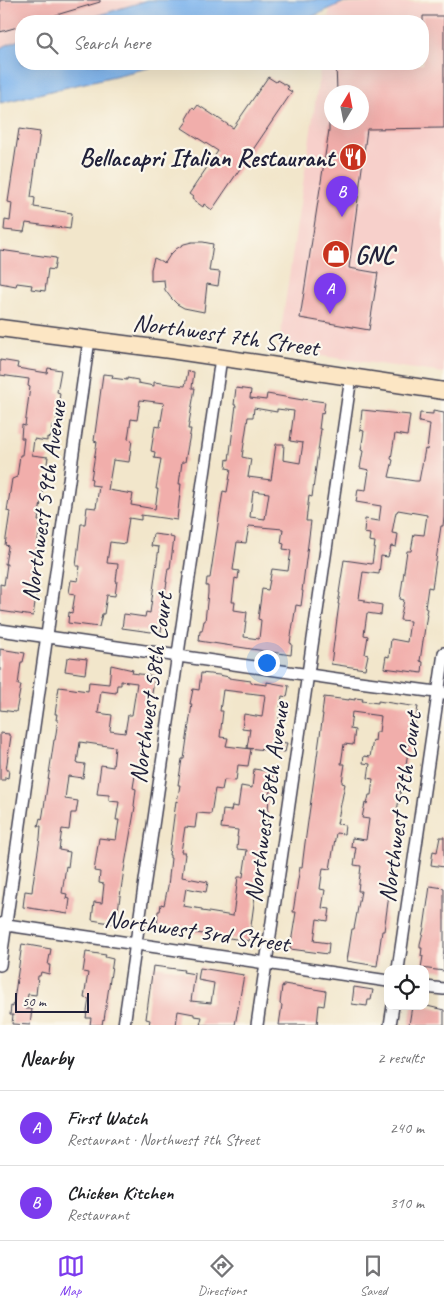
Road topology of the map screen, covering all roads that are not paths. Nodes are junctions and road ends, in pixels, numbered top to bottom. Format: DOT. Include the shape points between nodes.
graph roads {
  1 [pos="0,328"];
  2 [pos="89,340"];
  3 [pos="220,358"];
  4 [pos="351,377"];
  5 [pos="444,391"];
  6 [pos="0,630"];
  7 [pos="47,636"];
  8 [pos="444,652"];
  9 [pos="177,655"];
  10 [pos="307,674"];
  11 [pos="441,693"];
  12 [pos="3,924"];
  13 [pos="136,944"];
  14 [pos="266,963"];
  15 [pos="0,965"];
  16 [pos="399,965"];
  17 [pos="384,980"];
  18 [pos="429,988"];
  19 [pos="444,990"];
  20 [pos="392,1010"];
  21 [pos="124,1025"];
  22 [pos="256,1025"];
  23 [pos="390,1025"];
  1 -- 2 [label="main road, Northwest 7th Street"];
  2 -- 3 [label="main road, Northwest 7th Street"];
  2 -- 7 [label="street, Northwest 59th Avenue"];
  3 -- 4 [label="main road, Northwest 7th Street"];
  3 -- 9 [label="street, Northwest 58th Court"];
  4 -- 5 [label="main road, Northwest 7th Street"];
  4 -- 10 [label="street, Northwest 58th Avenue"];
  6 -- 7 [label="street"];
  7 -- 9 [label="street"];
  7 -- 12 [label="street, Northwest 59th Avenue"];
  8 -- 11 [label="street, Northwest 57th Court"];
  9 -- 10 [label="street"];
  9 -- 13 [label="street, Northwest 58th Court"];
  10 -- 11 [label="street"];
  10 -- 14 [label="street, Northwest 58th Avenue"];
  11 -- 16 [label="street, Northwest 57th Court"];
  12 -- 13 [label="street, Northwest 3rd Street"];
  12 -- 15 [label="street, Northwest 59th Avenue"];
  13 -- 14 [label="street, Northwest 3rd Street"];
  13 -- 21 [label="street, Northwest 58th Court"];
  14 -- 17 [label="street, Northwest 3rd Street"];
  14 -- 22 [label="street, Northwest 58th Avenue"];
  18 -- 19 [label="street"];
  20 -- 23 [label="street"];
}
